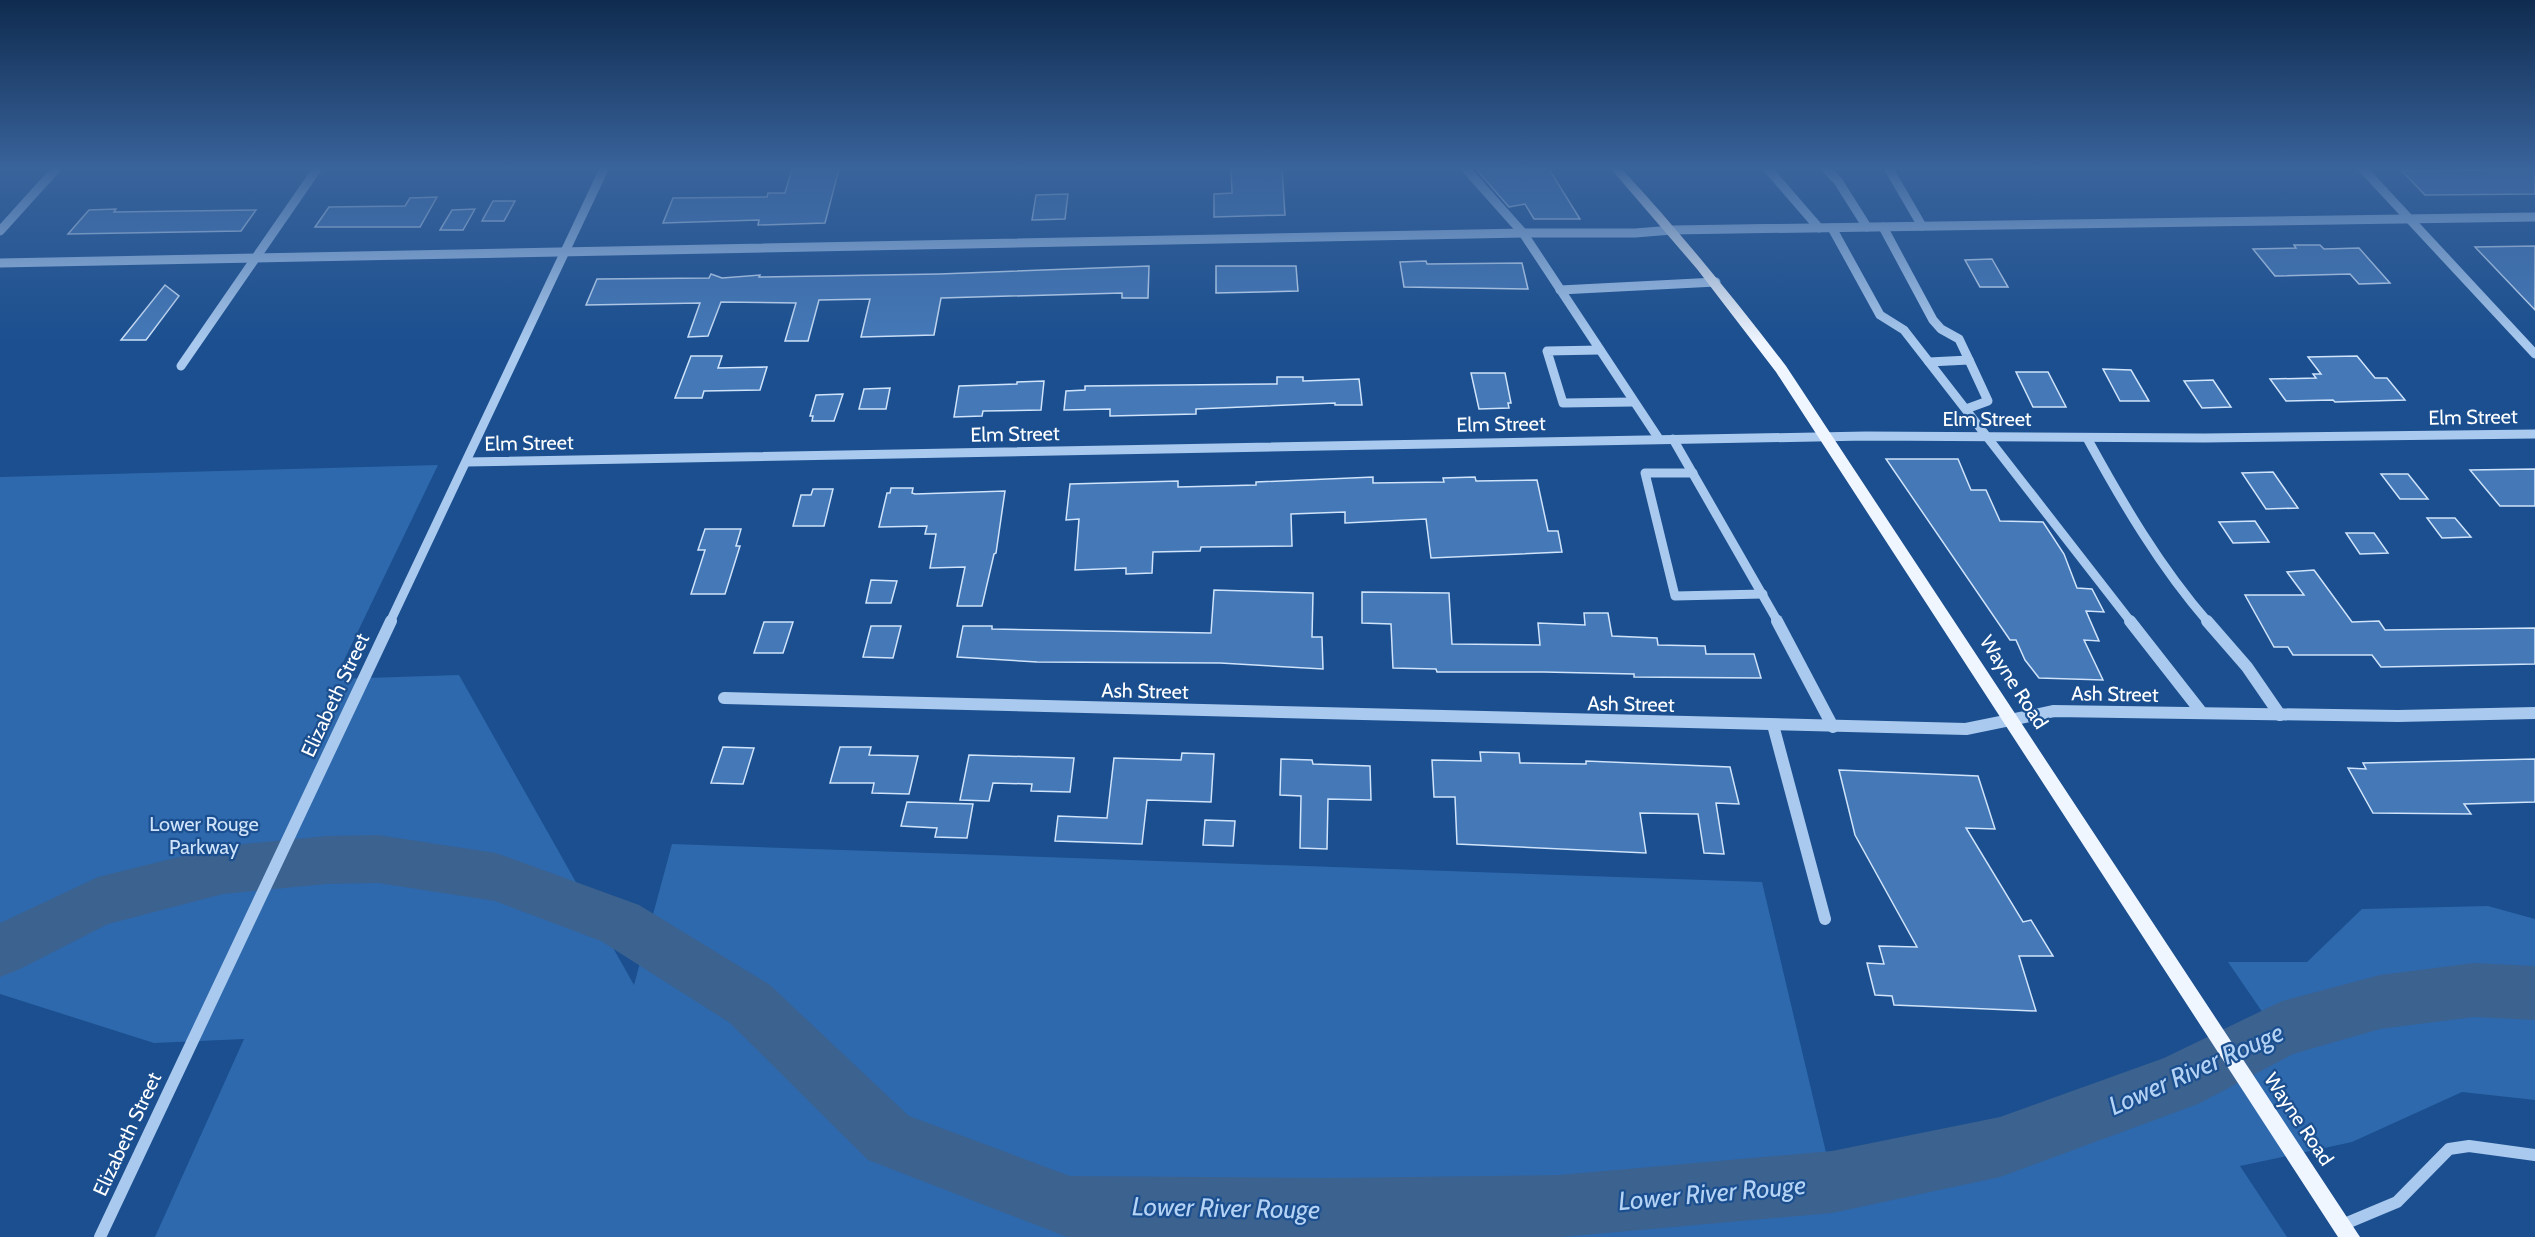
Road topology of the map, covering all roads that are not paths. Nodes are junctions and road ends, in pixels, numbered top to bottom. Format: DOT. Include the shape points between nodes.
graph roads {
  1 [pos="278,227"];
  2 [pos="578,227"];
  3 [pos="1517,227"];
  4 [pos="1669,227"];
  5 [pos="1867,227"];
  6 [pos="1883,227"];
  7 [pos="1894,227"];
  8 [pos="2415,227"];
  9 [pos="1819,228"];
  10 [pos="1832,228"];
  11 [pos="1672,230"];
  12 [pos="1523,233"];
  13 [pos="567,251"];
  14 [pos="256,258"];
  15 [pos="0,263"];
  16 [pos="1716,282"];
  17 [pos="1560,290"];
  18 [pos="1600,350"];
  19 [pos="2535,354"];
  20 [pos="1969,360"];
  21 [pos="1929,362"];
  22 [pos="181,366"];
  23 [pos="1635,402"];
  24 [pos="1966,409"];
  25 [pos="2535,435"];
  26 [pos="1826,437"];
  27 [pos="1988,437"];
  28 [pos="2087,438"];
  29 [pos="1659,439"];
  30 [pos="1673,439"];
  31 [pos="467,462"];
  32 [pos="1693,473"];
  33 [pos="1763,594"];
  34 [pos="724,698"];
  35 [pos="2202,713"];
  36 [pos="2535,713"];
  37 [pos="2280,715"];
  38 [pos="2014,721"];
  39 [pos="1773,725"];
  40 [pos="1833,727"];
  41 [pos="1825,919"];
  42 [pos="2535,1155"];
  43 [pos="2346,1231"];
  44 [pos="100,1237"];
  1 -- 14 [label="street"];
  2 -- 13 [label="street, Elizabeth Street"];
  3 -- 12 [label="street"];
  4 -- 11 [label="main road, Wayne Road"];
  5 -- 6 [label="street"];
  5 -- 10 [label="street"];
  6 -- 7 [label="street"];
  6 -- 20 [label="street" via="1933,320 1959,339"];
  8 -- 19 [label="street"];
  9 -- 10 [label="street"];
  9 -- 11 [label="street"];
  10 -- 21 [label="street" via="1880,315 1904,330"];
  11 -- 12 [label="street"];
  11 -- 16 [label="main road, Wayne Road"];
  12 -- 13 [label="street"];
  12 -- 17 [label="street"];
  13 -- 14 [label="street"];
  13 -- 31 [label="street, Elizabeth Street"];
  14 -- 15 [label="street"];
  14 -- 22 [label="street"];
  16 -- 17 [label="street"];
  16 -- 26 [label="main road, Wayne Road"];
  17 -- 18 [label="street"];
  18 -- 23 [label="street"];
  18 -- 23 [label="street" via="1547,351 1563,403"];
  20 -- 21 [label="street"];
  20 -- 24 [label="street" via="1988,401"];
  21 -- 24 [label="street"];
  23 -- 29 [label="street"];
  24 -- 27 [label="street"];
  25 -- 28 [label="street, Elm Street"];
  26 -- 27 [label="street, Elm Street"];
  26 -- 30 [label="street, Elm Street"];
  26 -- 38 [label="main road, Wayne Road"];
  27 -- 28 [label="street, Elm Street"];
  27 -- 35 [label="street"];
  28 -- 37 [label="street" via="2118,495 2191,603 2247,667"];
  29 -- 30 [label="street, Elm Street"];
  29 -- 31 [label="street, Elm Street"];
  30 -- 32 [label="street"];
  31 -- 44 [label="street, Elizabeth Street"];
  32 -- 33 [label="street"];
  32 -- 33 [label="street" via="1645,473 1675,596"];
  33 -- 40 [label="street"];
  34 -- 39 [label="street, Ash Street"];
  35 -- 37 [label="street, Ash Street"];
  35 -- 38 [label="street, Ash Street" via="2054,711"];
  36 -- 37 [label="street, Ash Street"];
  38 -- 40 [label="street, Ash Street" via="1965,729"];
  38 -- 43 [label="main road, Wayne Road"];
  39 -- 40 [label="street, Ash Street"];
  39 -- 41 [label="street"];
  42 -- 43 [label="street" via="2469,1146 2449,1149 2397,1202"];
}
